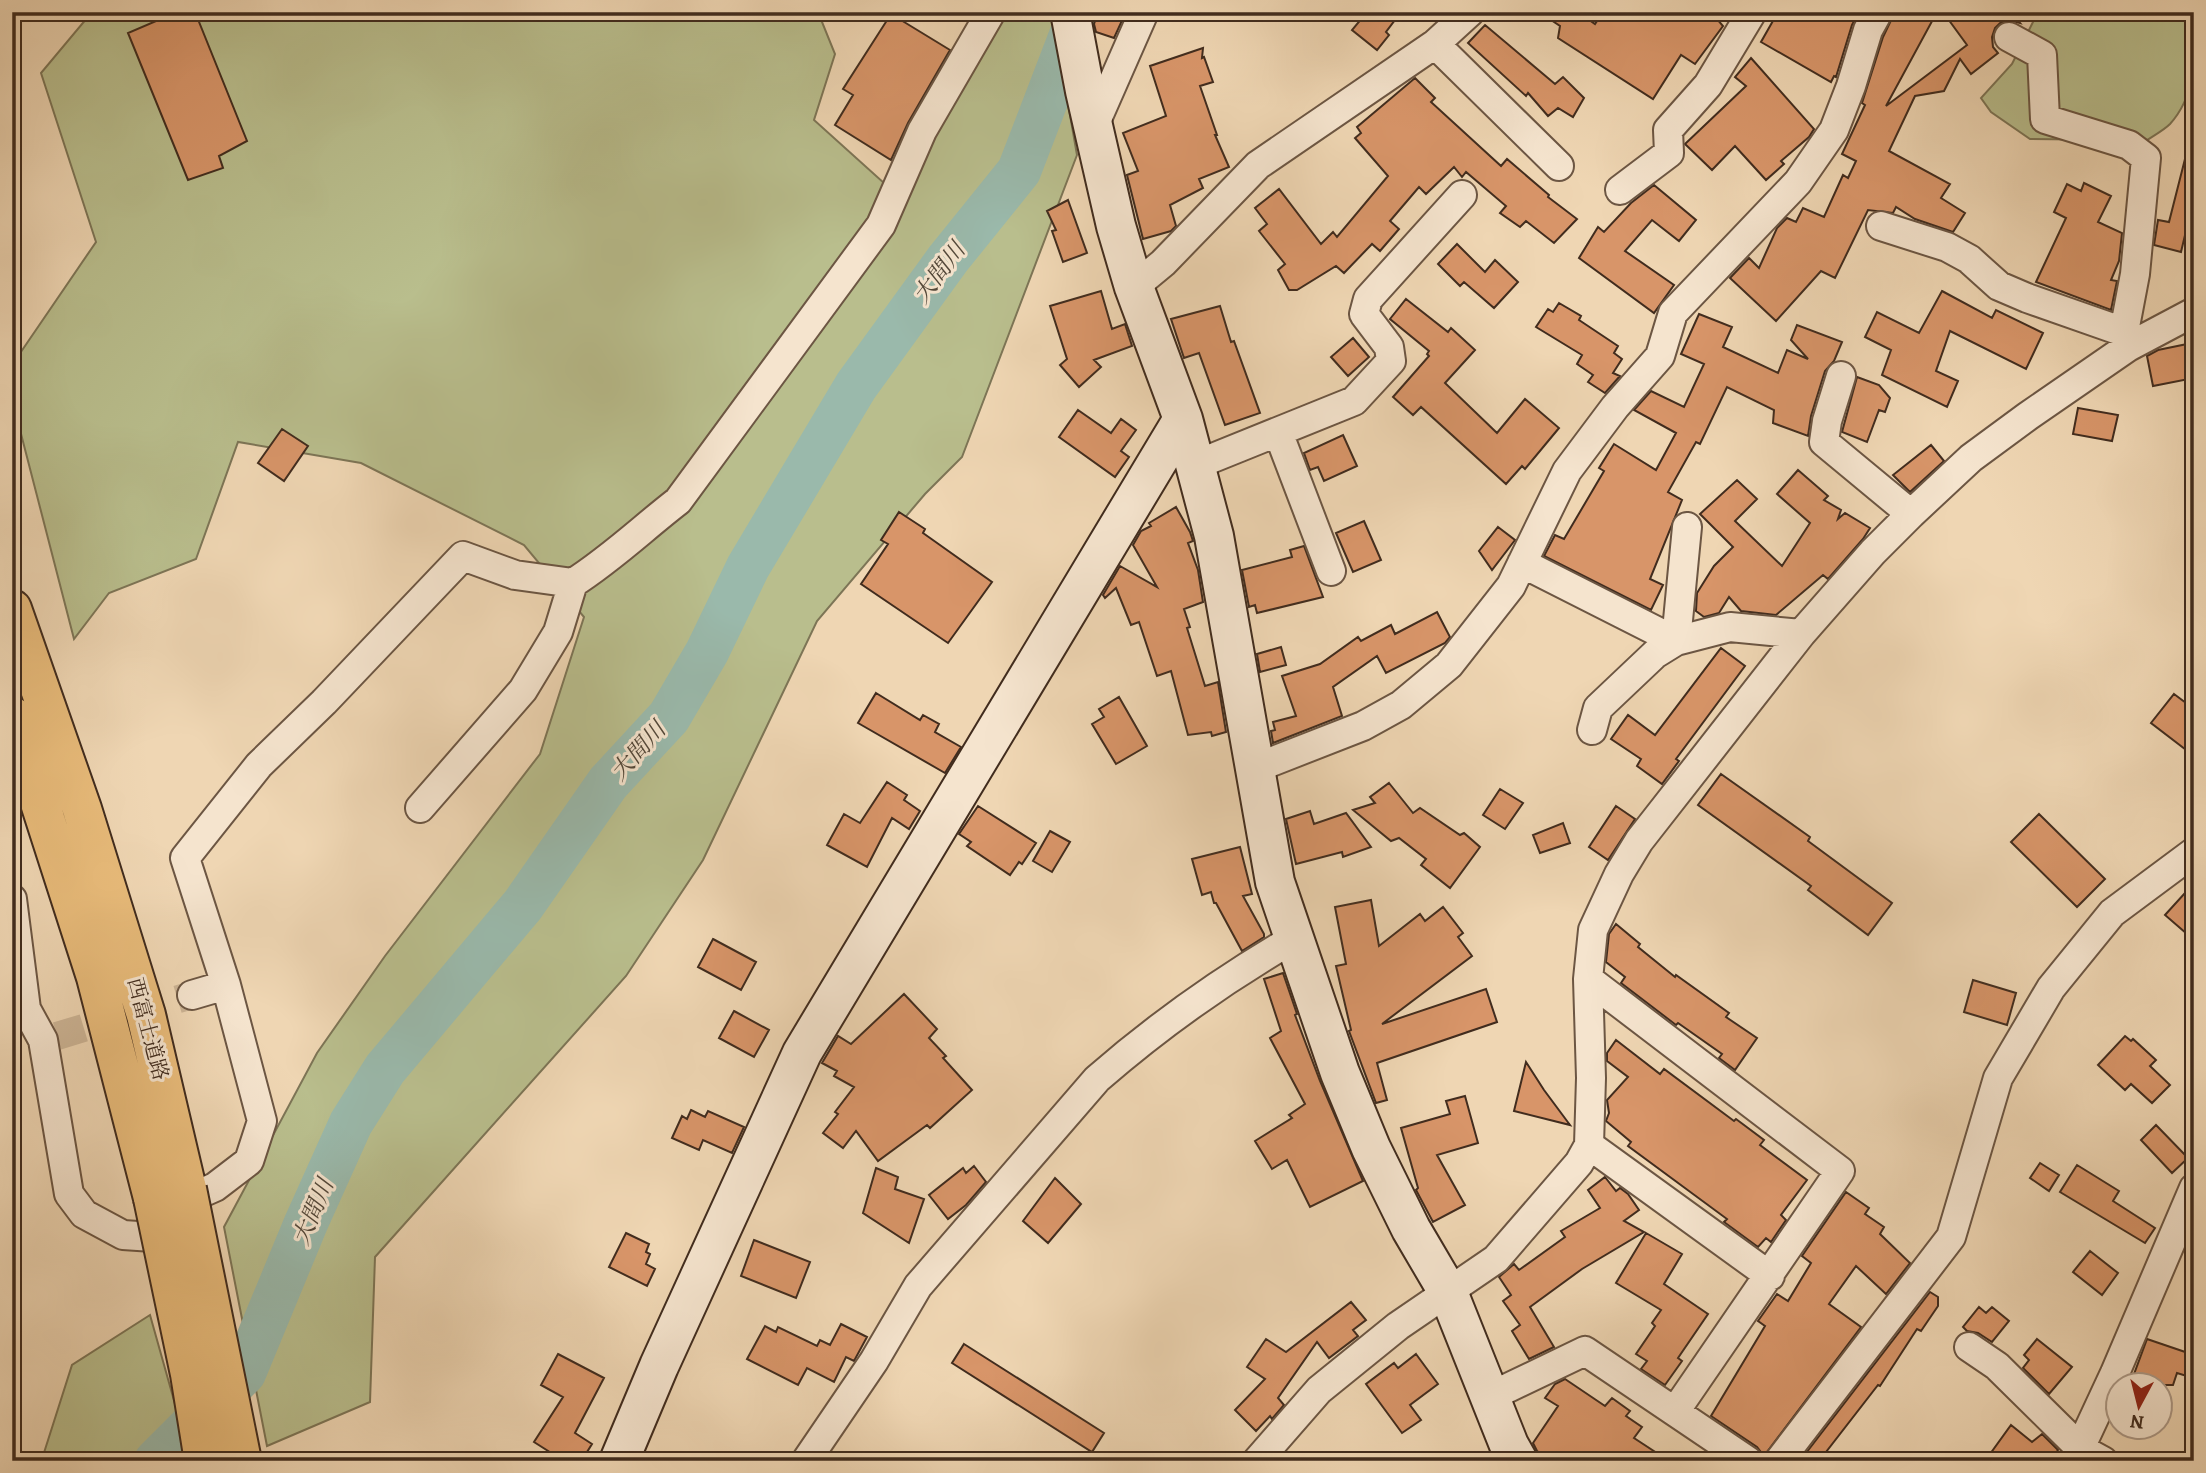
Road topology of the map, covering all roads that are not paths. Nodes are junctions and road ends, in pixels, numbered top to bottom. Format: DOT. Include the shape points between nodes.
graph roads {
  1 [pos="991,12"];
  2 [pos="1070,12"];
  3 [pos="1144,12"];
  4 [pos="1470,12"];
  5 [pos="1752,12"];
  6 [pos="1878,12"];
  7 [pos="2009,37"];
  8 [pos="1435,44"];
  9 [pos="1093,128"];
  10 [pos="1559,166"];
  11 [pos="1620,190"];
  12 [pos="1462,195"];
  13 [pos="1881,226"];
  14 [pos="1134,287"];
  15 [pos="2194,312"];
  16 [pos="2126,339"];
  17 [pos="1841,376"];
  18 [pos="1183,419"];
  19 [pos="1278,432"];
  20 [pos="1193,466"];
  21 [pos="1911,514"];
  22 [pos="1687,527"];
  23 [pos="1522,563"];
  24 [pos="1331,571"];
  25 [pos="573,583"];
  26 [pos="12,609"];
  27 [pos="1801,634"];
  28 [pos="1675,641"];
  29 [pos="12,716"];
  30 [pos="1592,730"];
  31 [pos="1253,769"];
  32 [pos="420,808"];
  33 [pos="2194,852"];
  34 [pos="12,899"];
  35 [pos="1295,938"];
  36 [pos="1588,979"];
  37 [pos="226,985"];
  38 [pos="192,995"];
  39 [pos="1589,1145"];
  40 [pos="2194,1188"];
  41 [pos="170,1194"];
  42 [pos="1770,1276"];
  43 [pos="1448,1293"];
  44 [pos="1969,1348"];
  45 [pos="1489,1397"];
  46 [pos="1676,1410"];
  47 [pos="2086,1457"];
  48 [pos="205,1461"];
  49 [pos="242,1461"];
  50 [pos="619,1461"];
  51 [pos="806,1461"];
  52 [pos="1257,1461"];
  53 [pos="1518,1461"];
  54 [pos="1748,1461"];
  55 [pos="1779,1461"];
  1 -- 25 [label="street" via="922,131 873,236 678,501 612,557"];
  2 -- 9 [label="street"];
  3 -- 9 [label="street"];
  4 -- 8 [label="street"];
  5 -- 11 [label="street" via="1708,85 1668,130 1669,153"];
  6 -- 23 [label="street" via="1834,130 1798,182 1673,313 1660,356 1567,471"];
  7 -- 16 [label="street" via="2042,55 2045,119 2129,145 2146,158"];
  8 -- 10 [label="street"];
  8 -- 14 [label="street" via="1258,164"];
  9 -- 14 [label="street"];
  12 -- 19 [label="street" via="1368,299 1364,314 1389,347 1391,361 1354,401"];
  13 -- 16 [label="street" via="1947,247 1969,259 1999,286"];
  14 -- 18 [label="street"];
  15 -- 16 [label="street"];
  16 -- 21 [label="street" via="1971,458"];
  17 -- 21 [label="street" via="1824,442"];
  18 -- 20 [label="street"];
  18 -- 50 [label="street" via="802,1053"];
  19 -- 20 [label="street"];
  19 -- 24 [label="street"];
  20 -- 31 [label="street" via="1214,536"];
  21 -- 27 [label="street"];
  22 -- 28 [label="street"];
  23 -- 28 [label="street"];
  23 -- 31 [label="street" via="1511,586 1449,665 1402,705 1363,726"];
  25 -- 32 [label="street" via="558,632 523,691"];
  25 -- 37 [label="street" via="515,575 463,556 259,765 185,858"];
  26 -- 41 [label="highway, 西富士道路" via="82,809 146,1015"];
  27 -- 28 [label="street" via="1730,627"];
  27 -- 36 [label="street" via="1639,841 1593,930"];
  28 -- 30 [label="street" via="1598,708"];
  29 -- 41 [label="highway, 西富士道路"];
  31 -- 35 [label="street" via="1275,882"];
  33 -- 55 [label="street" via="2112,913 2051,988 1998,1078 1951,1237"];
  34 -- 37 [label="street" via="26,1009 50,1038 69,1194 84,1214 123,1235 153,1237 160,1224 188,1199 215,1187 249,1161 262,1121"];
  35 -- 43 [label="street" via="1340,1073 1371,1147"];
  35 -- 51 [label="street" via="1222,982 1097,1079 918,1286"];
  36 -- 39 [label="street"];
  36 -- 42 [label="street" via="1840,1171"];
  37 -- 38 [label="street"];
  39 -- 42 [label="street"];
  39 -- 43 [label="street" via="1496,1259"];
  40 -- 47 [label="street"];
  41 -- 48 [label="highway, 西富士道路, bridge" via="190,1374"];
  41 -- 49 [label="highway, 西富士道路, bridge"];
  42 -- 46 [label="street"];
  43 -- 45 [label="street"];
  43 -- 52 [label="street" via="1398,1326 1319,1390"];
  44 -- 47 [label="street" via="1997,1366"];
  45 -- 46 [label="street" via="1585,1351"];
  45 -- 53 [label="street"];
  46 -- 54 [label="street"];
}
